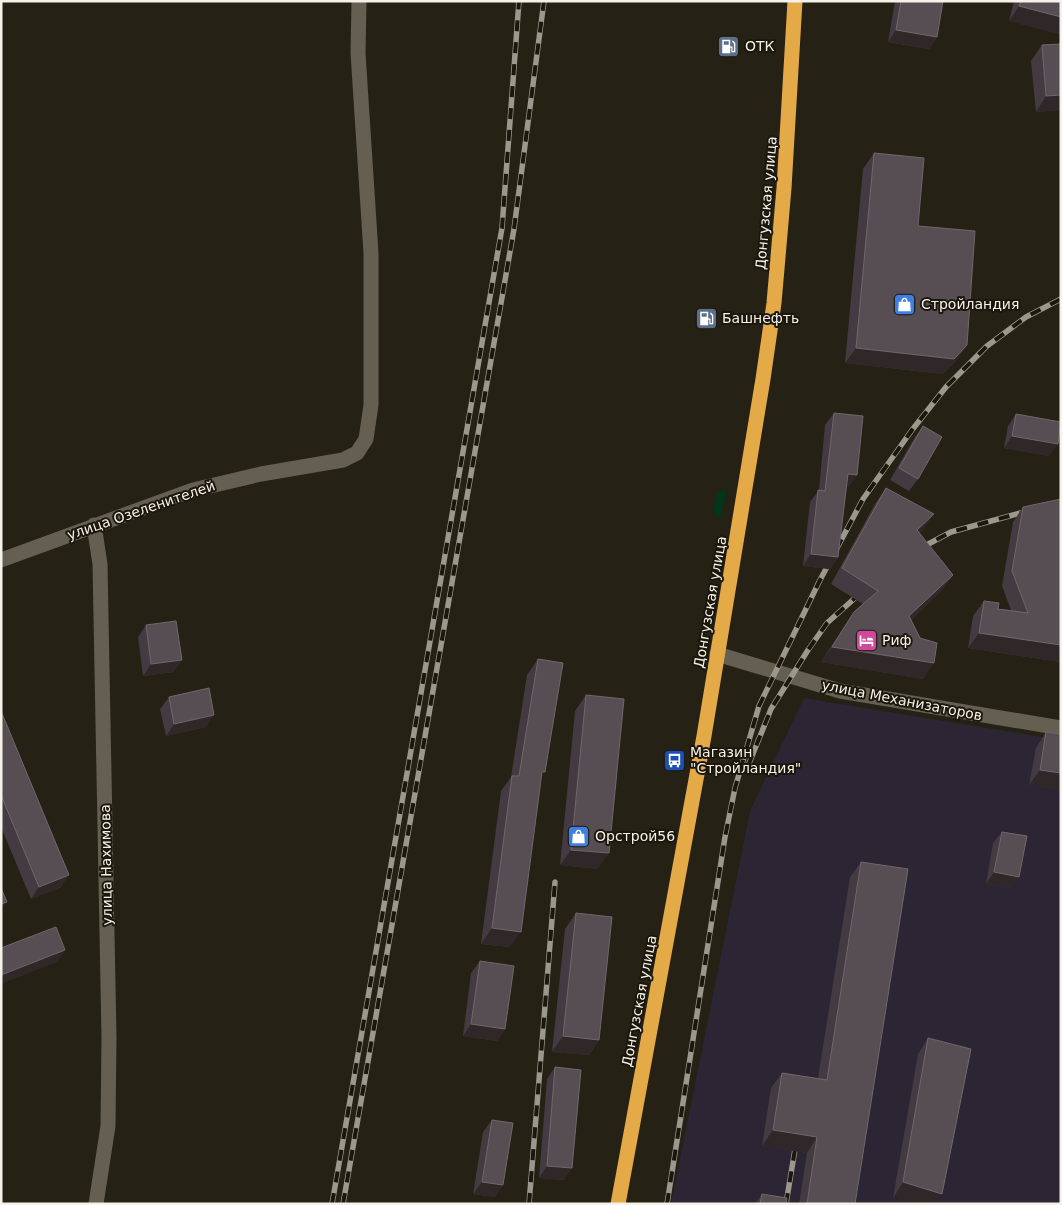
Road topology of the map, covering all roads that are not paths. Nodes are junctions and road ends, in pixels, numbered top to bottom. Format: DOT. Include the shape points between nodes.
graph roads {
  1 [pos="359,1"];
  2 [pos="795,1"];
  3 [pos="94,525"];
  4 [pos="1,560"];
  5 [pos="717,654"];
  6 [pos="1061,728"];
  7 [pos="96,1204"];
  8 [pos="618,1204"];
  1 -- 3 [label="street, улица Озеленителей" via="358,53 371,253 370,405 366,439 357,453 342,460 193,490"];
  2 -- 5 [label="highway, Донгузская улица" via="774,302"];
  3 -- 4 [label="street, улица Озеленителей"];
  3 -- 7 [label="street, улица Нахимова" via="100,564 109,1038 108,1126"];
  5 -- 6 [label="street, улица Механизаторов" via="840,692"];
  5 -- 8 [label="highway, Донгузская улица"];
}
